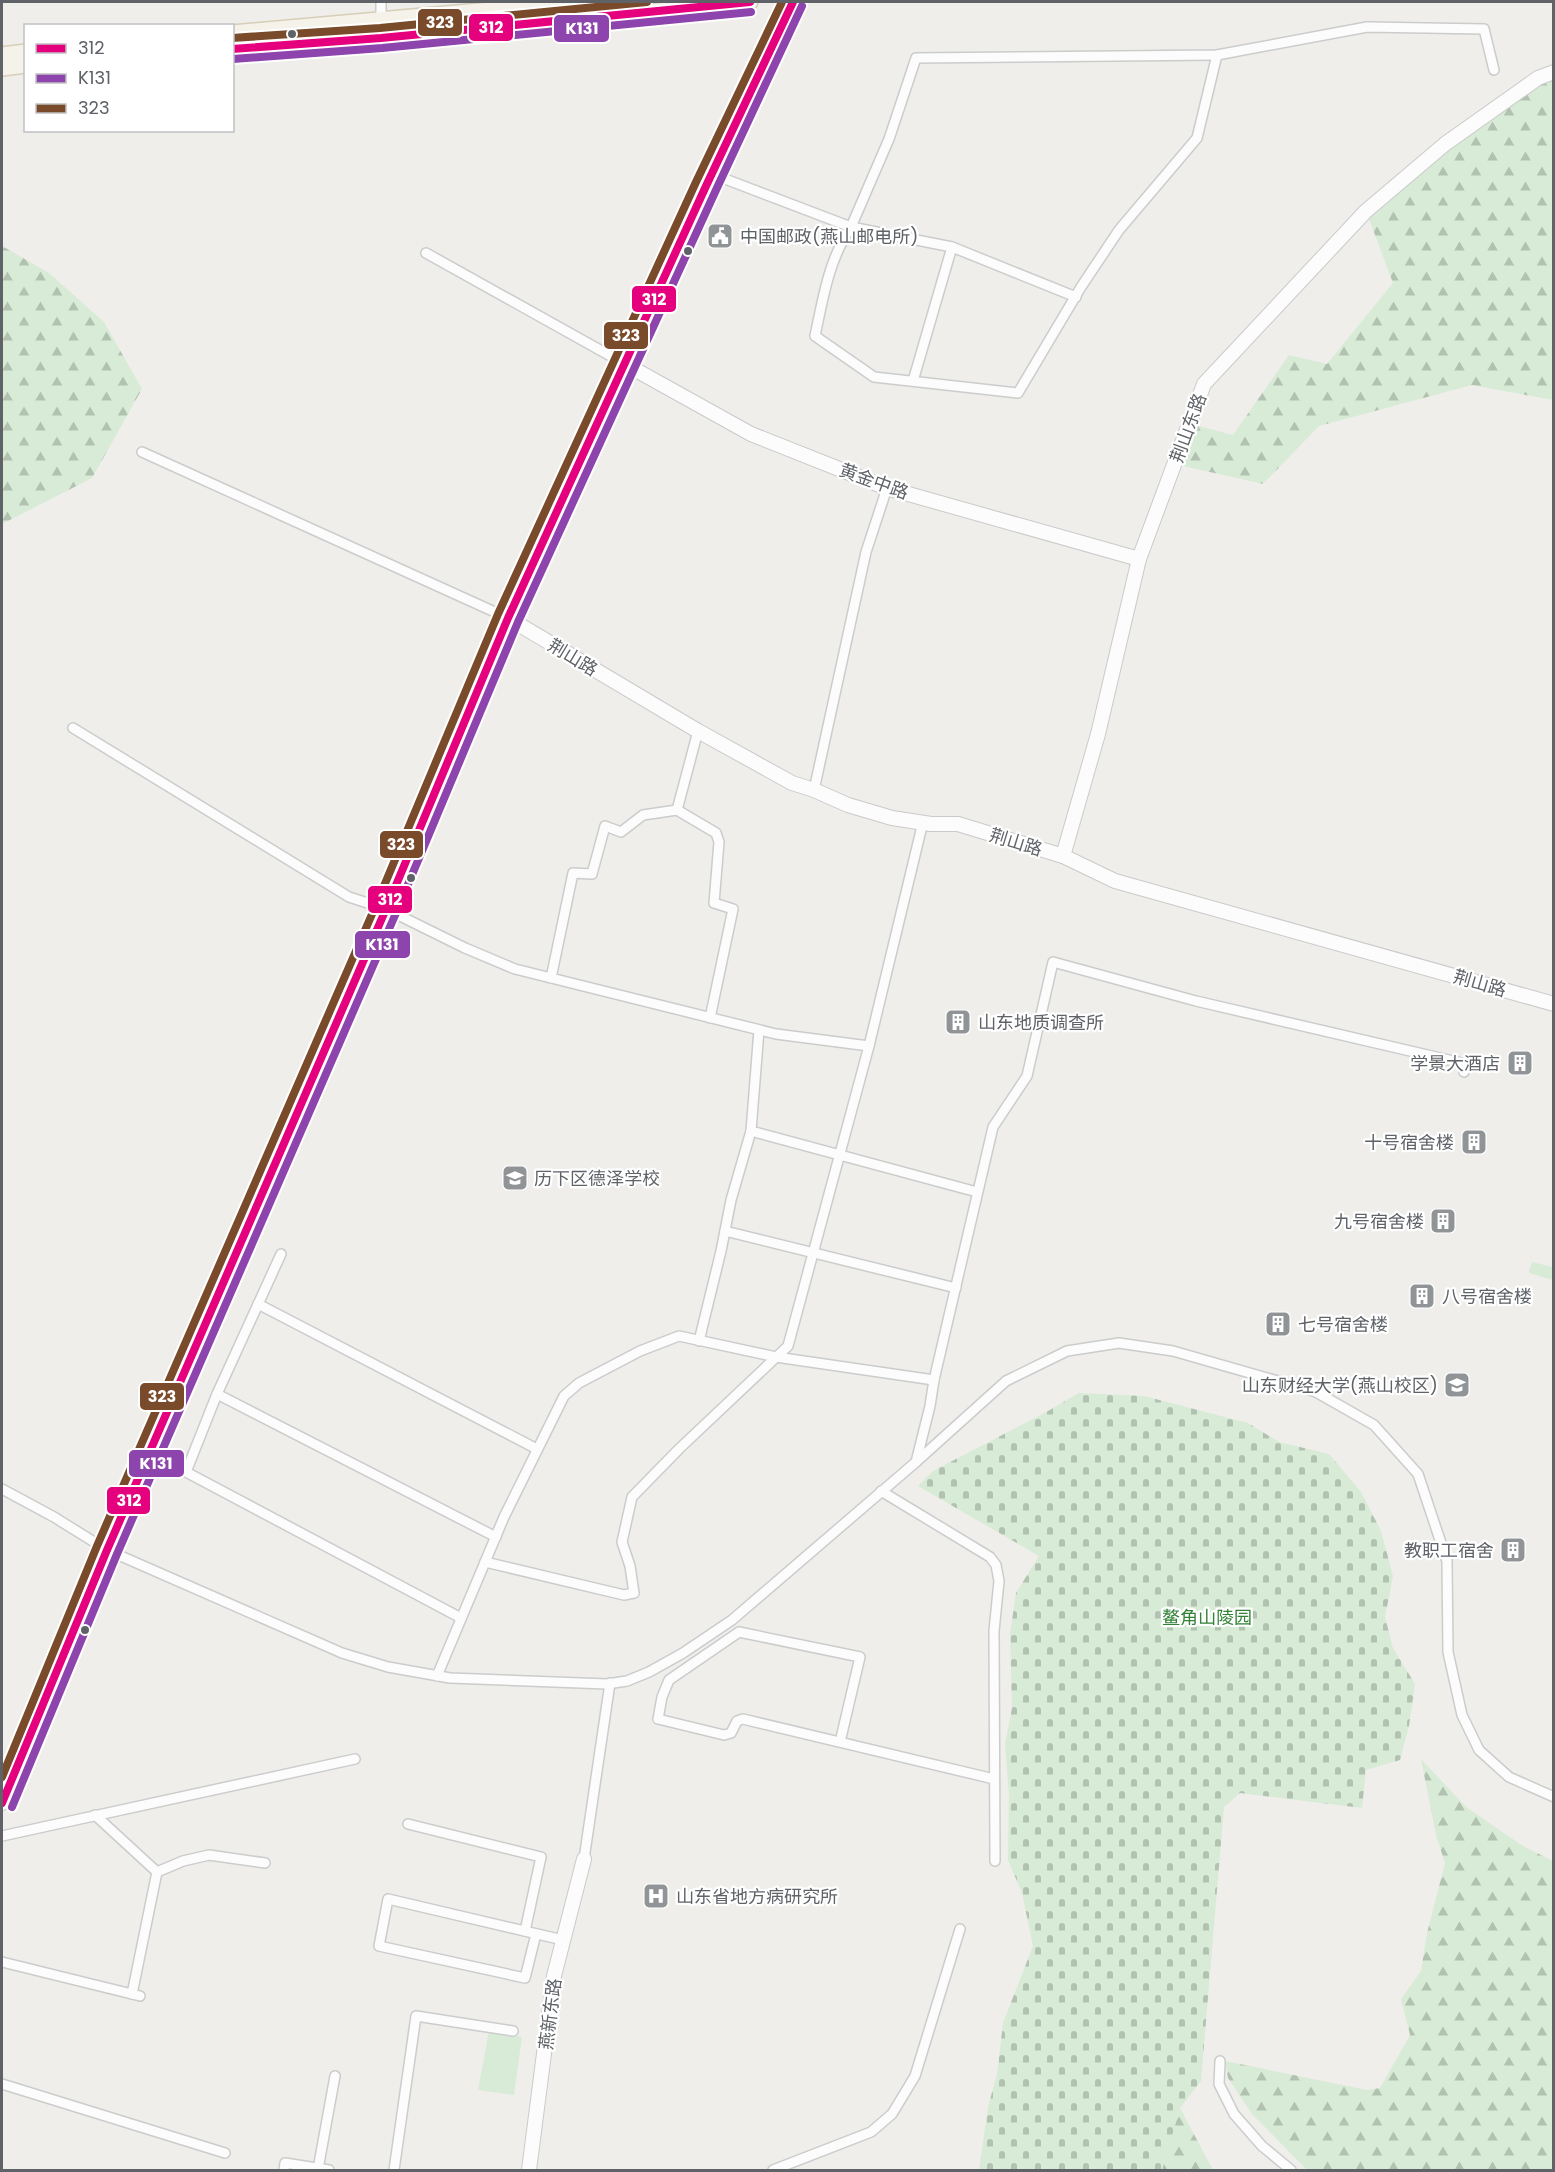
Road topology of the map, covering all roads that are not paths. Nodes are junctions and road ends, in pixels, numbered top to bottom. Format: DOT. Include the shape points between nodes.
graph roads {
  1 [pos="381,2"];
  2 [pos="580,2"];
  3 [pos="750,2"];
  4 [pos="793,2"];
  5 [pos="380,20"];
  6 [pos="234,33"];
  7 [pos="381,38"];
  8 [pos="234,49"];
  9 [pos="24,52"];
  10 [pos="2,55"];
  11 [pos="1217,55"];
  12 [pos="24,65"];
  13 [pos="2,68"];
  14 [pos="1494,70"];
  15 [pos="1554,72"];
  16 [pos="712,174"];
  17 [pos="851,227"];
  18 [pos="952,247"];
  19 [pos="426,253"];
  20 [pos="1076,297"];
  21 [pos="625,364"];
  22 [pos="912,381"];
  23 [pos="142,452"];
  24 [pos="887,488"];
  25 [pos="1139,560"];
  26 [pos="508,618"];
  27 [pos="73,728"];
  28 [pos="698,731"];
  29 [pos="814,790"];
  30 [pos="677,810"];
  31 [pos="923,822"];
  32 [pos="1063,856"];
  33 [pos="386,909"];
  34 [pos="551,978"];
  35 [pos="1554,1004"];
  36 [pos="710,1018"];
  37 [pos="759,1030"];
  38 [pos="869,1046"];
  39 [pos="1464,1072"];
  40 [pos="751,1131"];
  41 [pos="840,1153"];
  42 [pos="977,1192"];
  43 [pos="725,1231"];
  44 [pos="813,1251"];
  45 [pos="281,1254"];
  46 [pos="956,1288"];
  47 [pos="258,1304"];
  48 [pos="699,1341"];
  49 [pos="776,1357"];
  50 [pos="934,1380"];
  51 [pos="217,1394"];
  52 [pos="537,1449"];
  53 [pos="916,1462"];
  54 [pos="2,1489"];
  55 [pos="881,1491"];
  56 [pos="496,1537"];
  57 [pos="107,1550"];
  58 [pos="485,1562"];
  59 [pos="462,1618"];
  60 [pos="437,1676"];
  61 [pos="610,1683"];
  62 [pos="840,1742"];
  63 [pos="355,1759"];
  64 [pos="994,1779"];
  65 [pos="1554,1797"];
  66 [pos="2,1803"];
  67 [pos="95,1815"];
  68 [pos="408,1824"];
  69 [pos="2,1836"];
  70 [pos="584,1859"];
  71 [pos="995,1861"];
  72 [pos="265,1863"];
  73 [pos="157,1872"];
  74 [pos="960,1929"];
  75 [pos="525,1931"];
  76 [pos="536,1934"];
  77 [pos="563,1940"];
  78 [pos="2,1962"];
  79 [pos="513,2031"];
  80 [pos="1220,2061"];
  81 [pos="335,2076"];
  82 [pos="2,2084"];
  83 [pos="225,2153"];
  84 [pos="318,2169"];
  85 [pos="284,2170"];
  86 [pos="329,2170"];
  87 [pos="394,2170"];
  88 [pos="529,2170"];
  89 [pos="773,2170"];
  90 [pos="1291,2170"];
  1 -- 5 [label="street"];
  2 -- 5 [label="main road"];
  3 -- 7 [label="main road"];
  4 -- 16 [label="main road"];
  5 -- 6 [label="main road"];
  5 -- 7 [label="street"];
  7 -- 8 [label="main road"];
  9 -- 10 [label="main road"];
  11 -- 14 [label="street" via="1366,27 1484,29"];
  11 -- 17 [label="street" via="916,58 889,139"];
  11 -- 20 [label="street" via="1197,138 1119,230"];
  12 -- 13 [label="main road"];
  15 -- 25 [label="main road, 荆山东路" via="1538,78 1445,144 1366,211 1204,384"];
  16 -- 17 [label="street"];
  16 -- 21 [label="main road"];
  17 -- 18 [label="street"];
  17 -- 22 [label="street" via="839,245 815,336 874,377"];
  18 -- 20 [label="street"];
  18 -- 22 [label="street"];
  19 -- 21 [label="street"];
  20 -- 22 [label="street" via="1018,393"];
  21 -- 24 [label="main road, 黄金中路" via="751,434"];
  21 -- 26 [label="main road"];
  23 -- 26 [label="street"];
  24 -- 25 [label="main road, 黄金中路"];
  24 -- 29 [label="street" via="864,560"];
  25 -- 32 [label="main road, 荆山东路" via="1098,734"];
  26 -- 28 [label="main road, 荆山路"];
  26 -- 33 [label="main road"];
  27 -- 33 [label="street" via="349,897"];
  28 -- 29 [label="main road, 荆山路" via="792,783"];
  28 -- 30 [label="street"];
  29 -- 31 [label="main road, 荆山路" via="892,818"];
  30 -- 34 [label="street" via="643,815 621,832 605,826 592,874 573,873"];
  30 -- 36 [label="street" via="716,834 719,842 714,903 732,909"];
  31 -- 32 [label="main road, 荆山路" via="958,824"];
  31 -- 38 [label="street"];
  32 -- 35 [label="main road, 荆山路" via="1115,881"];
  33 -- 34 [label="street" via="515,969"];
  33 -- 57 [label="main road"];
  34 -- 36 [label="street"];
  36 -- 37 [label="street"];
  37 -- 38 [label="street"];
  37 -- 40 [label="street"];
  38 -- 41 [label="street"];
  39 -- 42 [label="street" via="1466,1064 1196,1001 1053,962 1027,1076 993,1126"];
  40 -- 41 [label="street"];
  40 -- 43 [label="street"];
  41 -- 42 [label="street"];
  41 -- 44 [label="street"];
  42 -- 46 [label="street"];
  43 -- 44 [label="street"];
  43 -- 48 [label="street"];
  44 -- 46 [label="street"];
  44 -- 49 [label="street" via="788,1346"];
  45 -- 47 [label="street"];
  46 -- 50 [label="street"];
  47 -- 51 [label="street"];
  47 -- 52 [label="street"];
  48 -- 49 [label="street"];
  48 -- 52 [label="street" via="679,1336 640,1351 579,1383 564,1396"];
  49 -- 50 [label="street"];
  49 -- 58 [label="street" via="632,1497 622,1542 634,1593 624,1595"];
  50 -- 53 [label="street"];
  51 -- 56 [label="street"];
  51 -- 59 [label="street" via="186,1472"];
  52 -- 56 [label="street"];
  53 -- 55 [label="street"];
  53 -- 65 [label="street" via="1006,1381 1067,1351 1119,1343 1173,1351 1316,1392 1374,1425 1418,1474 1448,1561 1448,1652 1462,1715 1479,1750 1509,1777"];
  54 -- 57 [label="street"];
  55 -- 61 [label="street" via="732,1620 649,1672"];
  55 -- 64 [label="street" via="990,1557 996,1565 999,1581 994,1631"];
  56 -- 58 [label="street"];
  57 -- 60 [label="street" via="342,1653"];
  57 -- 66 [label="main road"];
  58 -- 59 [label="street"];
  59 -- 60 [label="street"];
  60 -- 61 [label="street"];
  61 -- 70 [label="street"];
  62 -- 62 [label="street" via="743,1719 737,1721 731,1733 723,1734 658,1719 662,1697 669,1680 739,1632 860,1657"];
  62 -- 64 [label="street"];
  63 -- 67 [label="street"];
  64 -- 71 [label="street"];
  67 -- 69 [label="street"];
  67 -- 73 [label="street"];
  68 -- 75 [label="street" via="542,1857"];
  70 -- 77 [label="main road, 燕新东路"];
  72 -- 73 [label="street" via="209,1855"];
  73 -- 78 [label="street" via="134,1995"];
  74 -- 89 [label="street" via="915,2076 892,2114 871,2132"];
  75 -- 76 [label="street"];
  75 -- 76 [label="street" via="388,1899 379,1946 525,1978"];
  76 -- 77 [label="street"];
  77 -- 88 [label="main road, 燕新东路" via="554,1976"];
  79 -- 87 [label="street" via="416,2016"];
  80 -- 90 [label="street" via="1219,2084 1234,2114 1262,2146"];
  81 -- 84 [label="street"];
  82 -- 83 [label="street"];
  84 -- 85 [label="street" via="285,2163"];
  84 -- 86 [label="street"];
}
